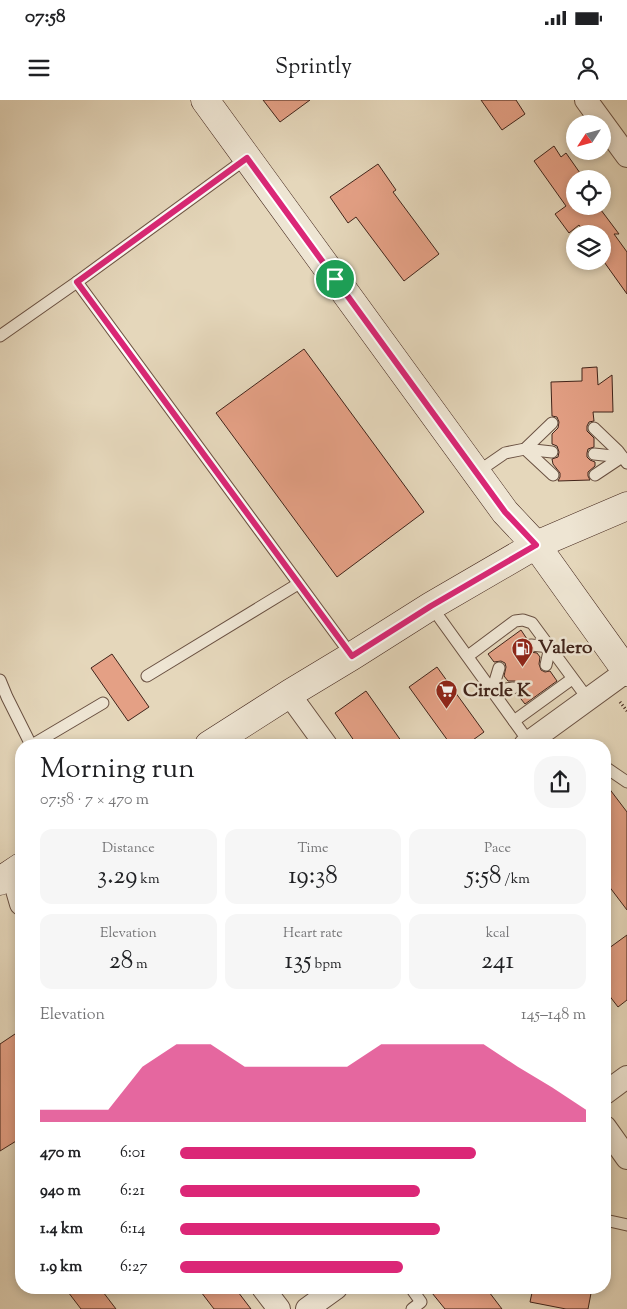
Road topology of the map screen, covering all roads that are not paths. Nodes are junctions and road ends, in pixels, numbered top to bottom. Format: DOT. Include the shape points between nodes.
graph roads {
  1 [pos="205,100"];
  2 [pos="586,100"];
  3 [pos="627,156"];
  4 [pos="247,158"];
  5 [pos="77,282"];
  6 [pos="0,336"];
  7 [pos="552,423"];
  8 [pos="594,428"];
  9 [pos="525,449"];
  10 [pos="552,452"];
  11 [pos="594,454"];
  12 [pos="624,460"];
  13 [pos="476,473"];
  14 [pos="553,475"];
  15 [pos="595,475"];
  16 [pos="627,506"];
  17 [pos="536,545"];
  18 [pos="298,584"];
  19 [pos="431,606"];
  20 [pos="531,645"];
  21 [pos="550,647"];
  22 [pos="352,656"];
  23 [pos="468,656"];
  24 [pos="546,665"];
  25 [pos="499,668"];
  26 [pos="627,672"];
  27 [pos="147,676"];
  28 [pos="572,679"];
  29 [pos="0,680"];
  30 [pos="513,688"];
  31 [pos="492,691"];
  32 [pos="289,694"];
  33 [pos="588,700"];
  34 [pos="103,703"];
  35 [pos="514,721"];
  36 [pos="29,739"];
  37 [pos="42,739"];
  38 [pos="218,739"];
  39 [pos="322,739"];
  40 [pos="525,739"];
  41 [pos="533,739"];
  42 [pos="611,770"];
  43 [pos="627,782"];
  44 [pos="11,874"];
  45 [pos="15,886"];
  46 [pos="627,1077"];
  47 [pos="611,1089"];
  48 [pos="611,1135"];
  49 [pos="627,1158"];
  50 [pos="611,1221"];
  51 [pos="627,1225"];
  52 [pos="268,1294"];
  53 [pos="328,1294"];
  54 [pos="415,1294"];
  55 [pos="279,1309"];
  56 [pos="307,1309"];
  57 [pos="412,1309"];
  1 -- 4 [label="main road"];
  2 -- 3 [label="street"];
  4 -- 5 [label="lane"];
  4 -- 13 [label="main road"];
  5 -- 6 [label="lane"];
  5 -- 18 [label="lane"];
  7 -- 9 [label="lane"];
  8 -- 12 [label="lane"];
  9 -- 10 [label="lane"];
  9 -- 13 [label="lane" via="505,453"];
  9 -- 14 [label="lane"];
  11 -- 12 [label="lane"];
  12 -- 15 [label="lane"];
  13 -- 17 [label="main road" via="505,512"];
  16 -- 17 [label="main road"];
  17 -- 19 [label="main road"];
  17 -- 26 [label="main road"];
  18 -- 22 [label="lane"];
  18 -- 27 [label="lane"];
  19 -- 22 [label="main road"];
  19 -- 23 [label="lane"];
  20 -- 21 [label="lane"];
  21 -- 23 [label="lane" via="532,624 523,620 516,621"];
  21 -- 24 [label="lane"];
  21 -- 28 [label="lane"];
  22 -- 32 [label="main road"];
  23 -- 31 [label="lane"];
  25 -- 31 [label="lane"];
  26 -- 33 [label="street"];
  28 -- 33 [label="lane"];
  28 -- 35 [label="lane"];
  29 -- 36 [label="lane"];
  30 -- 31 [label="lane"];
  31 -- 35 [label="lane"];
  32 -- 38 [label="main road"];
  32 -- 39 [label="street"];
  33 -- 41 [label="street"];
  34 -- 37 [label="lane"];
  35 -- 40 [label="lane"];
  42 -- 43 [label="lane"];
  44 -- 45 [label="street"];
  46 -- 47 [label="street"];
  48 -- 49 [label="street"];
  50 -- 51 [label="lane"];
  52 -- 55 [label="street"];
  53 -- 56 [label="street"];
  54 -- 57 [label="lane" via="421,1302"];
}
